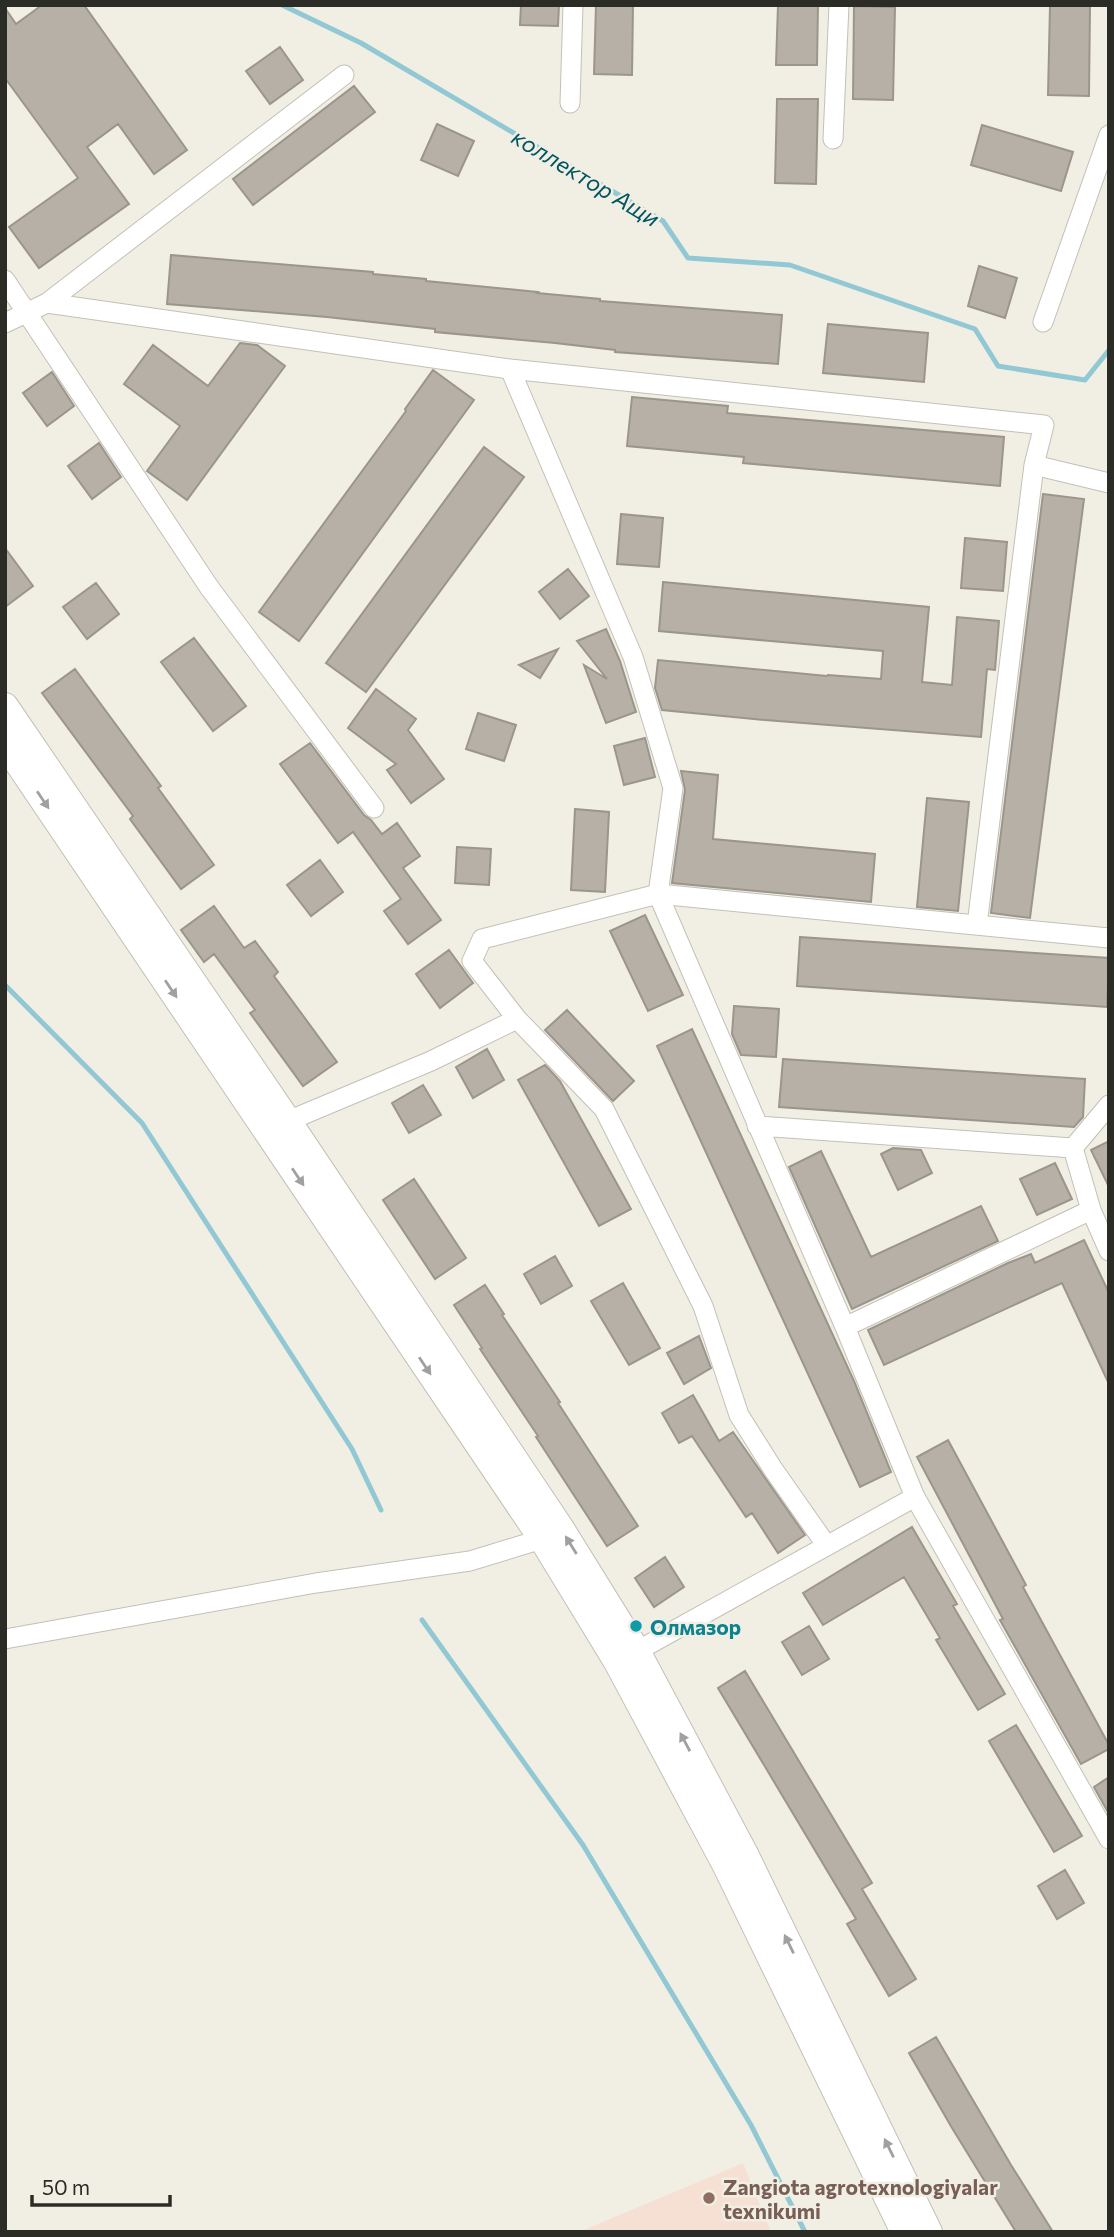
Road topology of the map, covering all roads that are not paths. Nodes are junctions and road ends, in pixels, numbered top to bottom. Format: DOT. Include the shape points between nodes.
graph roads {
  1 [pos="573,5"];
  2 [pos="839,5"];
  3 [pos="344,75"];
  4 [pos="570,103"];
  5 [pos="1109,135"];
  6 [pos="833,139"];
  7 [pos="5,280"];
  8 [pos="47,303"];
  9 [pos="28,312"];
  10 [pos="1044,322"];
  11 [pos="5,323"];
  12 [pos="510,369"];
  13 [pos="1034,465"];
  14 [pos="1109,483"];
  15 [pos="5,706"];
  16 [pos="5,744"];
  17 [pos="374,808"];
  18 [pos="658,894"];
  19 [pos="977,925"];
  20 [pos="1109,938"];
  21 [pos="517,1019"];
  22 [pos="1109,1105"];
  23 [pos="288,1121"];
  24 [pos="757,1126"];
  25 [pos="1073,1148"];
  26 [pos="1091,1210"];
  27 [pos="1109,1251"];
  28 [pos="845,1327"];
  29 [pos="915,1497"];
  30 [pos="542,1539"];
  31 [pos="827,1546"];
  32 [pos="5,1639"];
  33 [pos="637,1651"];
  34 [pos="1109,1839"];
  35 [pos="904,2232"];
  36 [pos="929,2232"];
  1 -- 4 [label="street"];
  2 -- 6 [label="street"];
  3 -- 8 [label="street"];
  5 -- 10 [label="street"];
  7 -- 9 [label="street"];
  8 -- 9 [label="street"];
  8 -- 12 [label="street"];
  9 -- 11 [label="street"];
  9 -- 17 [label="street" via="209,587"];
  12 -- 13 [label="street" via="1044,425"];
  12 -- 18 [label="street" via="633,657 673,788"];
  13 -- 14 [label="street"];
  13 -- 19 [label="street"];
  15 -- 23 [label="main road"];
  16 -- 30 [label="main road, one-way"];
  18 -- 19 [label="street"];
  18 -- 21 [label="street" via="482,939 472,961"];
  18 -- 24 [label="street"];
  19 -- 20 [label="street"];
  21 -- 23 [label="street"];
  21 -- 31 [label="street" via="604,1109 703,1306 739,1415"];
  22 -- 25 [label="street"];
  33 -- 23 [label="main road, one-way" via="561,1527"];
  24 -- 25 [label="street"];
  24 -- 28 [label="street"];
  25 -- 26 [label="street"];
  26 -- 27 [label="street"];
  26 -- 28 [label="street"];
  28 -- 29 [label="street"];
  29 -- 31 [label="street"];
  29 -- 34 [label="street"];
  30 -- 32 [label="street" via="470,1561 316,1583"];
  30 -- 35 [label="main road" via="617,1662 725,1864"];
  31 -- 33 [label="street"];
  36 -- 33 [label="main road, one-way" via="745,1854"];
}
